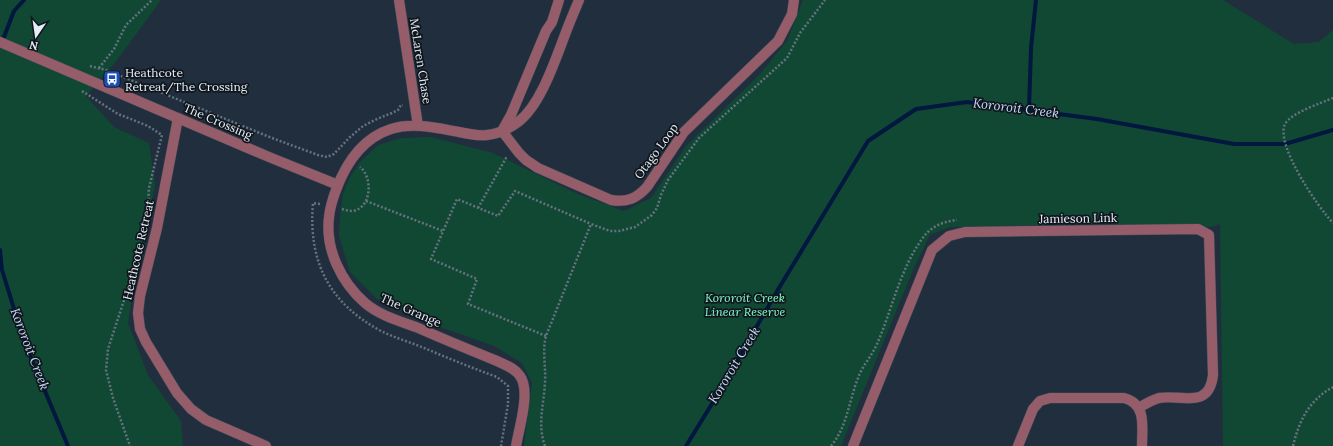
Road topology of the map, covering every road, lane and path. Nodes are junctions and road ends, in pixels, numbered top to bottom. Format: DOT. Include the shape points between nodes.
graph roads {
  1 [pos="152,0"];
  2 [pos="399,0"];
  3 [pos="560,0"];
  4 [pos="579,0"];
  5 [pos="794,0"];
  6 [pos="825,0"];
  7 [pos="0,42"];
  8 [pos="1333,98"];
  9 [pos="94,100"];
  10 [pos="415,105"];
  11 [pos="178,118"];
  12 [pos="418,126"];
  13 [pos="502,131"];
  14 [pos="519,153"];
  15 [pos="351,160"];
  16 [pos="338,185"];
  17 [pos="366,201"];
  18 [pos="331,206"];
  19 [pos="478,208"];
  20 [pos="148,210"];
  21 [pos="958,220"];
  22 [pos="1333,223"];
  23 [pos="591,224"];
  24 [pos="443,231"];
  25 [pos="130,283"];
  26 [pos="546,336"];
  27 [pos="1333,387"];
  28 [pos="1139,408"];
  29 [pos="130,446"];
  30 [pos="266,446"];
  31 [pos="516,446"];
  32 [pos="545,446"];
  33 [pos="831,446"];
  34 [pos="853,446"];
  35 [pos="1018,446"];
  36 [pos="1142,446"];
  37 [pos="1294,446"];
  1 -- 10 [label="path" via="126,26 114,49 99,68 272,138 327,157 334,154 363,126 398,110 401,104"];
  2 -- 10 [label="street, McLaren Chase"];
  3 -- 13 [label="street"];
  4 -- 13 [label="street, The Grange" via="552,70 535,102 518,123"];
  5 -- 14 [label="street, Otago Loop" via="792,14 778,41 684,132 640,195 620,202 611,200 538,168"];
  6 -- 23 [label="path" via="800,34 787,58 699,138 668,180 652,215 635,227 618,232"];
  7 -- 11 [label="street, The Crossing"];
  8 -- 22 [label="path" via="1290,118 1283,132 1285,144 1310,195"];
  9 -- 20 [label="path" via="162,135 149,188"];
  10 -- 12 [label="street, McLaren Chase"];
  11 -- 16 [label="street, The Crossing"];
  11 -- 30 [label="street, Heathcote Retreat" via="157,228 140,296 140,329 177,393 191,409 206,420"];
  12 -- 13 [label="street, The Grange" via="487,135"];
  12 -- 15 [label="street, The Grange" via="404,126 382,133 357,152"];
  13 -- 14 [label="street, Otago Loop"];
  14 -- 19 [label="path" via="506,158"];
  15 -- 16 [label="street, The Grange"];
  15 -- 17 [label="path" via="364,170 368,180 369,191"];
  16 -- 18 [label="street, The Grange"];
  17 -- 18 [label="path" via="352,211"];
  17 -- 24 [label="path"];
  18 -- 31 [label="street, The Grange" via="329,234 338,267 350,287 366,303 384,314 507,365 520,376 524,386 524,399"];
  19 -- 23 [label="path" via="498,216 515,191"];
  19 -- 24 [label="path" via="457,199"];
  21 -- 33 [label="path" via="946,221 929,231 908,262 878,344 858,378 840,434"];
  23 -- 26 [label="path"];
  24 -- 26 [label="path" via="431,259 477,278 468,304"];
  25 -- 29 [label="path" via="108,349 106,370"];
  26 -- 32 [label="path" via="545,380 540,421"];
  27 -- 37 [label="path" via="1315,400 1303,415"];
  28 -- 34 [label="street, Jamieson Link" via="1159,398 1202,396 1208,393 1212,386 1209,235 1198,229 965,232 949,236 932,250"];
  28 -- 35 [label="street" via="1131,400 1124,398 1050,398 1040,401 1033,409"];
  28 -- 36 [label="street" via="1142,417"];
}
